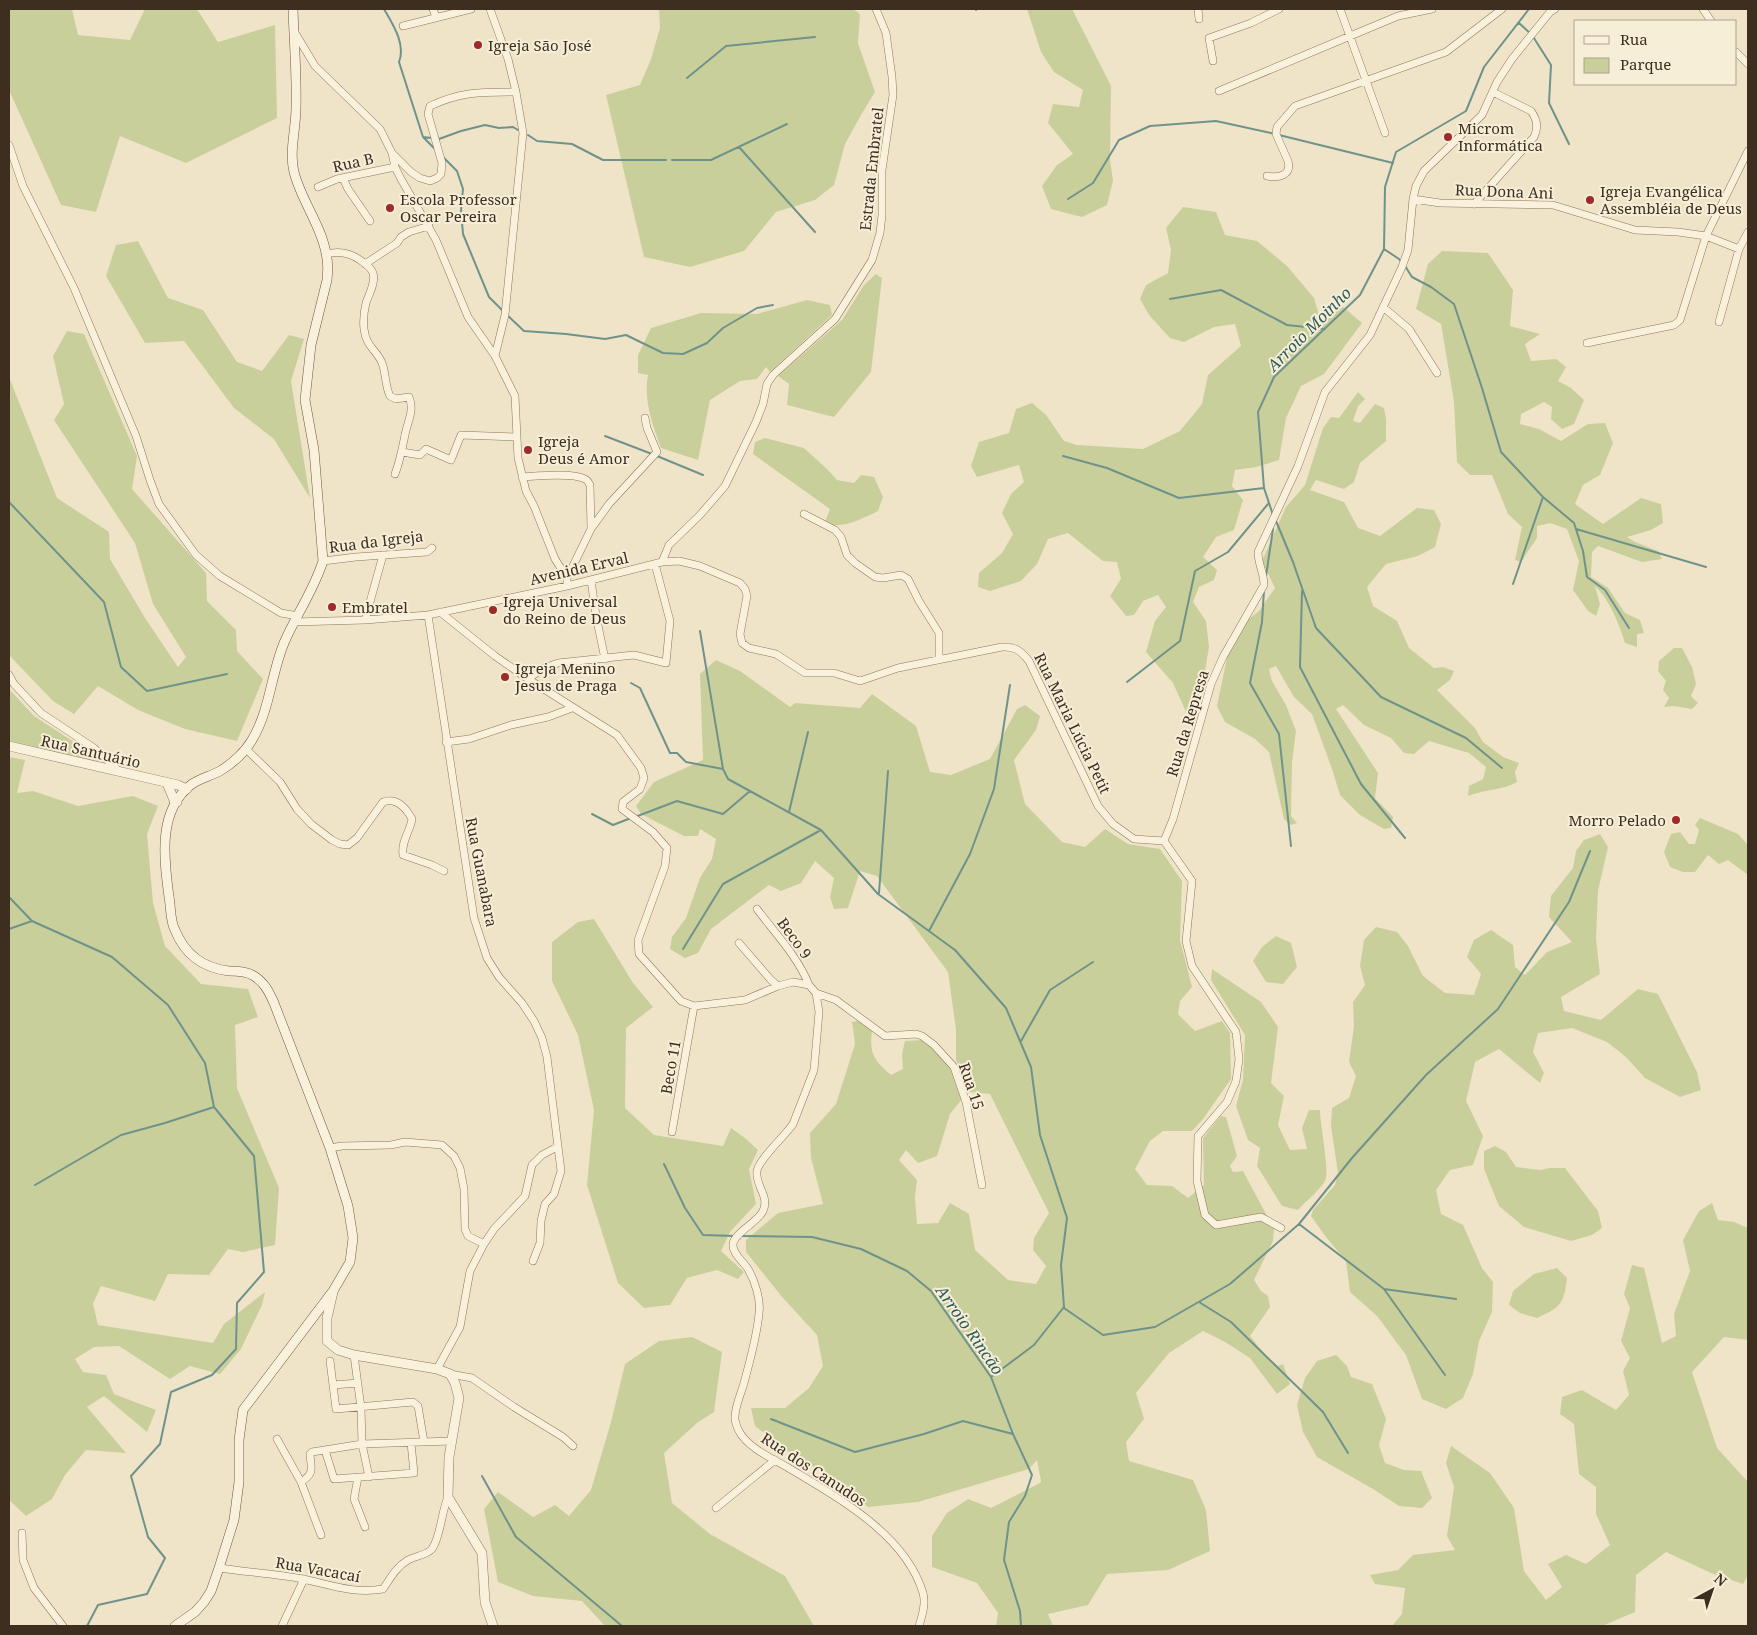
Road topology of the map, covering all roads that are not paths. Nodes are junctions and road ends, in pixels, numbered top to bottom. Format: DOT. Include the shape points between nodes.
graph roads {
  1 [pos="293,9"];
  2 [pos="433,9"];
  3 [pos="471,9"];
  4 [pos="490,9"];
  5 [pos="876,9"];
  6 [pos="1198,9"];
  7 [pos="1279,9"];
  8 [pos="1340,9"];
  9 [pos="1432,9"];
  10 [pos="1502,9"];
  11 [pos="1555,9"];
  12 [pos="1703,9"];
  13 [pos="436,17"];
  14 [pos="1199,19"];
  15 [pos="1710,20"];
  16 [pos="404,26"];
  17 [pos="293,30"];
  18 [pos="1350,35"];
  19 [pos="1737,53"];
  20 [pos="1213,62"];
  21 [pos="1748,64"];
  22 [pos="1367,80"];
  23 [pos="1219,91"];
  24 [pos="516,92"];
  25 [pos="1492,92"];
  26 [pos="1385,133"];
  27 [pos="9,144"];
  28 [pos="1748,151"];
  29 [pos="392,153"];
  30 [pos="394,167"];
  31 [pos="1267,176"];
  32 [pos="343,178"];
  33 [pos="318,187"];
  34 [pos="1413,199"];
  35 [pos="1474,204"];
  36 [pos="370,221"];
  37 [pos="429,226"];
  38 [pos="1748,232"];
  39 [pos="1706,236"];
  40 [pos="1739,249"];
  41 [pos="327,254"];
  42 [pos="365,264"];
  43 [pos="1383,307"];
  44 [pos="1719,322"];
  45 [pos="1587,343"];
  46 [pos="496,356"];
  47 [pos="1437,373"];
  48 [pos="645,418"];
  49 [pos="517,437"];
  50 [pos="402,452"];
  51 [pos="395,474"];
  52 [pos="522,477"];
  53 [pos="804,514"];
  54 [pos="592,529"];
  55 [pos="432,548"];
  56 [pos="383,555"];
  57 [pos="323,561"];
  58 [pos="659,563"];
  59 [pos="591,580"];
  60 [pos="567,582"];
  61 [pos="440,612"];
  62 [pos="428,615"];
  63 [pos="296,619"];
  64 [pos="365,620"];
  65 [pos="605,659"];
  66 [pos="939,660"];
  67 [pos="9,675"];
  68 [pos="528,679"];
  69 [pos="572,708"];
  70 [pos="446,742"];
  71 [pos="9,746"];
  72 [pos="246,749"];
  73 [pos="119,772"];
  74 [pos="167,783"];
  75 [pos="187,789"];
  76 [pos="177,802"];
  77 [pos="1164,841"];
  78 [pos="444,871"];
  79 [pos="757,909"];
  80 [pos="738,943"];
  81 [pos="809,985"];
  82 [pos="778,986"];
  83 [pos="816,993"];
  84 [pos="694,1006"];
  85 [pos="672,1132"];
  86 [pos="558,1147"];
  87 [pos="330,1148"];
  88 [pos="982,1185"];
  89 [pos="1280,1228"];
  90 [pos="484,1244"];
  91 [pos="533,1261"];
  92 [pos="333,1291"];
  93 [pos="354,1355"];
  94 [pos="330,1361"];
  95 [pos="438,1369"];
  96 [pos="450,1374"];
  97 [pos="358,1383"];
  98 [pos="332,1385"];
  99 [pos="361,1408"];
  100 [pos="277,1440"];
  101 [pos="452,1441"];
  102 [pos="424,1442"];
  103 [pos="411,1443"];
  104 [pos="362,1444"];
  105 [pos="573,1446"];
  106 [pos="325,1450"];
  107 [pos="775,1460"];
  108 [pos="368,1477"];
  109 [pos="358,1478"];
  110 [pos="301,1482"];
  111 [pos="448,1497"];
  112 [pos="716,1508"];
  113 [pos="365,1527"];
  114 [pos="22,1533"];
  115 [pos="321,1535"];
  116 [pos="219,1568"];
  117 [pos="304,1580"];
  118 [pos="63,1626"];
  119 [pos="175,1626"];
  120 [pos="282,1626"];
  121 [pos="493,1626"];
  122 [pos="919,1626"];
  1 -- 17 [label="main road"];
  2 -- 13 [label="street"];
  3 -- 13 [label="street"];
  4 -- 24 [label="street" via="508,58"];
  5 -- 58 [label="street, Estrada Embratel" via="886,33 893,95 882,170 880,233 872,260 835,319 773,375 767,384 756,422 725,486 669,545"];
  6 -- 14 [label="street"];
  7 -- 20 [label="street" via="1252,23 1209,38"];
  8 -- 18 [label="street"];
  9 -- 18 [label="street" via="1398,16"];
  10 -- 22 [label="street" via="1446,52"];
  11 -- 25 [label="street, Rua da Represa" via="1512,58"];
  12 -- 15 [label="street"];
  13 -- 16 [label="street"];
  17 -- 29 [label="street" via="315,66 380,129"];
  17 -- 41 [label="main road" via="294,171"];
  18 -- 22 [label="street"];
  18 -- 23 [label="street"];
  19 -- 21 [label="street"];
  22 -- 26 [label="street"];
  22 -- 31 [label="street" via="1295,106 1277,127 1276,134 1288,161 1288,171 1277,178"];
  24 -- 29 [label="street" via="471,92 430,106 428,114 442,163 441,174 437,178 420,178"];
  24 -- 46 [label="street" via="523,133 506,315"];
  25 -- 34 [label="street, Rua da Represa" via="1482,115 1424,171"];
  25 -- 35 [label="street" via="1531,111 1538,129"];
  27 -- 63 [label="street, Avenida Erval" via="23,186 74,288 136,436 159,504 196,555 220,576"];
  28 -- 39 [label="street"];
  29 -- 30 [label="street"];
  30 -- 32 [label="street, Rua B"];
  30 -- 37 [label="street"];
  32 -- 33 [label="street, Rua B"];
  32 -- 36 [label="street"];
  34 -- 35 [label="street, Rua Dona Ani"];
  34 -- 43 [label="street, Rua da Represa" via="1408,250"];
  35 -- 39 [label="street, Rua Dona Ani" via="1554,205 1635,230"];
  37 -- 42 [label="street" via="409,232"];
  37 -- 46 [label="street" via="468,317"];
  38 -- 40 [label="street"];
  39 -- 40 [label="street, Rua Dona Ani"];
  39 -- 45 [label="street" via="1680,320 1674,325"];
  40 -- 44 [label="street"];
  41 -- 42 [label="street" via="348,254"];
  41 -- 57 [label="main road" via="327,280 312,345 305,400 314,450"];
  42 -- 50 [label="street" via="374,278 364,315 366,339 381,360 390,396 396,399 409,397 411,400"];
  43 -- 47 [label="street" via="1409,329"];
  43 -- 77 [label="street, Rua da Represa" via="1370,335 1325,392 1298,466 1258,552 1264,585 1211,684"];
  46 -- 49 [label="street" via="514,396"];
  48 -- 54 [label="street" via="657,452"];
  49 -- 50 [label="street" via="461,435 451,460 426,449 418,455"];
  49 -- 52 [label="street"];
  50 -- 51 [label="street"];
  52 -- 54 [label="street" via="559,475 587,480"];
  52 -- 60 [label="street" via="554,559"];
  53 -- 66 [label="street" via="835,530 841,537 847,556 875,577 901,576 908,579 939,633"];
  54 -- 60 [label="street"];
  55 -- 56 [label="street, Rua da Igreja" via="427,552"];
  56 -- 57 [label="street, Rua da Igreja"];
  56 -- 64 [label="street"];
  57 -- 63 [label="main road" via="318,578"];
  58 -- 59 [label="street, Avenida Erval"];
  58 -- 65 [label="street" via="670,621 666,663 634,655"];
  58 -- 66 [label="street, Rua Maria Lúcia Petit" via="679,561 700,566 740,583 747,596 740,634 742,643 749,648 776,654 805,673 834,673 860,681 898,668"];
  59 -- 60 [label="street, Avenida Erval"];
  59 -- 65 [label="street"];
  60 -- 61 [label="street, Avenida Erval"];
  61 -- 62 [label="street, Avenida Erval"];
  61 -- 68 [label="street"];
  62 -- 64 [label="street, Avenida Erval"];
  62 -- 70 [label="street, Rua Guanabara"];
  63 -- 64 [label="street, Avenida Erval"];
  63 -- 72 [label="main road" via="280,655 267,707"];
  65 -- 68 [label="street" via="558,663 542,668"];
  66 -- 77 [label="street, Rua Maria Lúcia Petit" via="1010,646 1022,651 1098,806 1113,824 1134,839"];
  67 -- 73 [label="street" via="41,713 94,748"];
  68 -- 69 [label="street"];
  69 -- 70 [label="street" via="469,739"];
  69 -- 84 [label="street" via="617,735 641,768 644,778 640,789 623,802 622,809 654,832 667,848 665,866 638,940 638,954 681,1000"];
  70 -- 86 [label="street, Rua Guanabara" via="474,918 487,958 522,1003 542,1038 548,1057"];
  71 -- 73 [label="main road, Rua Santuário"];
  72 -- 75 [label="main road" via="221,770"];
  72 -- 78 [label="street" via="280,782 304,816 340,844 348,845 357,838 383,802 393,800 400,804 412,819 403,844 403,855"];
  73 -- 74 [label="main road, Rua Santuário"];
  74 -- 75 [label="main road, Rua Santuário"];
  74 -- 76 [label="main road"];
  75 -- 76 [label="main road"];
  76 -- 87 [label="main road" via="170,814 165,848 174,928 192,958 208,967 253,975 266,986"];
  77 -- 89 [label="street" via="1192,881 1186,941 1192,966 1236,1032 1239,1059 1236,1081 1227,1102 1198,1136 1197,1181 1205,1215 1216,1225 1261,1217"];
  79 -- 81 [label="street, Beco 9" via="784,944"];
  80 -- 82 [label="street"];
  81 -- 82 [label="street" via="793,982"];
  81 -- 83 [label="street"];
  82 -- 84 [label="street" via="745,1000"];
  83 -- 88 [label="street, Rua 15" via="836,1000 885,1036 922,1036 954,1067 966,1102"];
  83 -- 107 [label="street, Rua dos Canudos" via="819,1012 814,1070 793,1124 757,1170 764,1195 763,1211 733,1245 749,1270 760,1311 735,1419 739,1431 750,1443"];
  84 -- 85 [label="street, Beco 11"];
  86 -- 90 [label="street" via="542,1155 532,1165 525,1196"];
  86 -- 91 [label="street, Rua Guanabara" via="559,1183 545,1204 540,1243"];
  87 -- 90 [label="street" via="405,1142 442,1145 454,1156 460,1168 468,1236"];
  87 -- 92 [label="main road" via="354,1238 350,1262"];
  90 -- 95 [label="street" via="470,1271 460,1327"];
  92 -- 93 [label="main road" via="327,1318 327,1341 338,1350"];
  92 -- 116 [label="main road" via="243,1410 234,1520"];
  93 -- 95 [label="main road"];
  93 -- 97 [label="street"];
  94 -- 98 [label="street"];
  95 -- 96 [label="main road"];
  96 -- 101 [label="main road" via="459,1398"];
  96 -- 105 [label="street" via="472,1378"];
  97 -- 98 [label="street"];
  97 -- 99 [label="street"];
  98 -- 99 [label="street" via="336,1409"];
  99 -- 102 [label="street" via="417,1403"];
  99 -- 104 [label="street"];
  100 -- 110 [label="street"];
  101 -- 102 [label="street"];
  101 -- 111 [label="main road"];
  102 -- 103 [label="street"];
  103 -- 104 [label="street"];
  103 -- 108 [label="street" via="414,1472"];
  104 -- 106 [label="street"];
  104 -- 108 [label="street"];
  106 -- 109 [label="street" via="334,1479"];
  106 -- 110 [label="street" via="310,1452 312,1472"];
  107 -- 112 [label="street"];
  107 -- 122 [label="street, Rua dos Canudos" via="826,1491 894,1543 923,1594"];
  108 -- 109 [label="street"];
  109 -- 113 [label="street" via="354,1499"];
  110 -- 115 [label="street"];
  111 -- 117 [label="street, Rua Vacacaí" via="430,1551 397,1569 383,1589 349,1590"];
  111 -- 121 [label="main road" via="482,1553 485,1602"];
  114 -- 118 [label="street" via="23,1560 34,1588"];
  116 -- 117 [label="street, Rua Vacacaí"];
  116 -- 119 [label="main road" via="204,1602"];
  117 -- 120 [label="street"];
}
